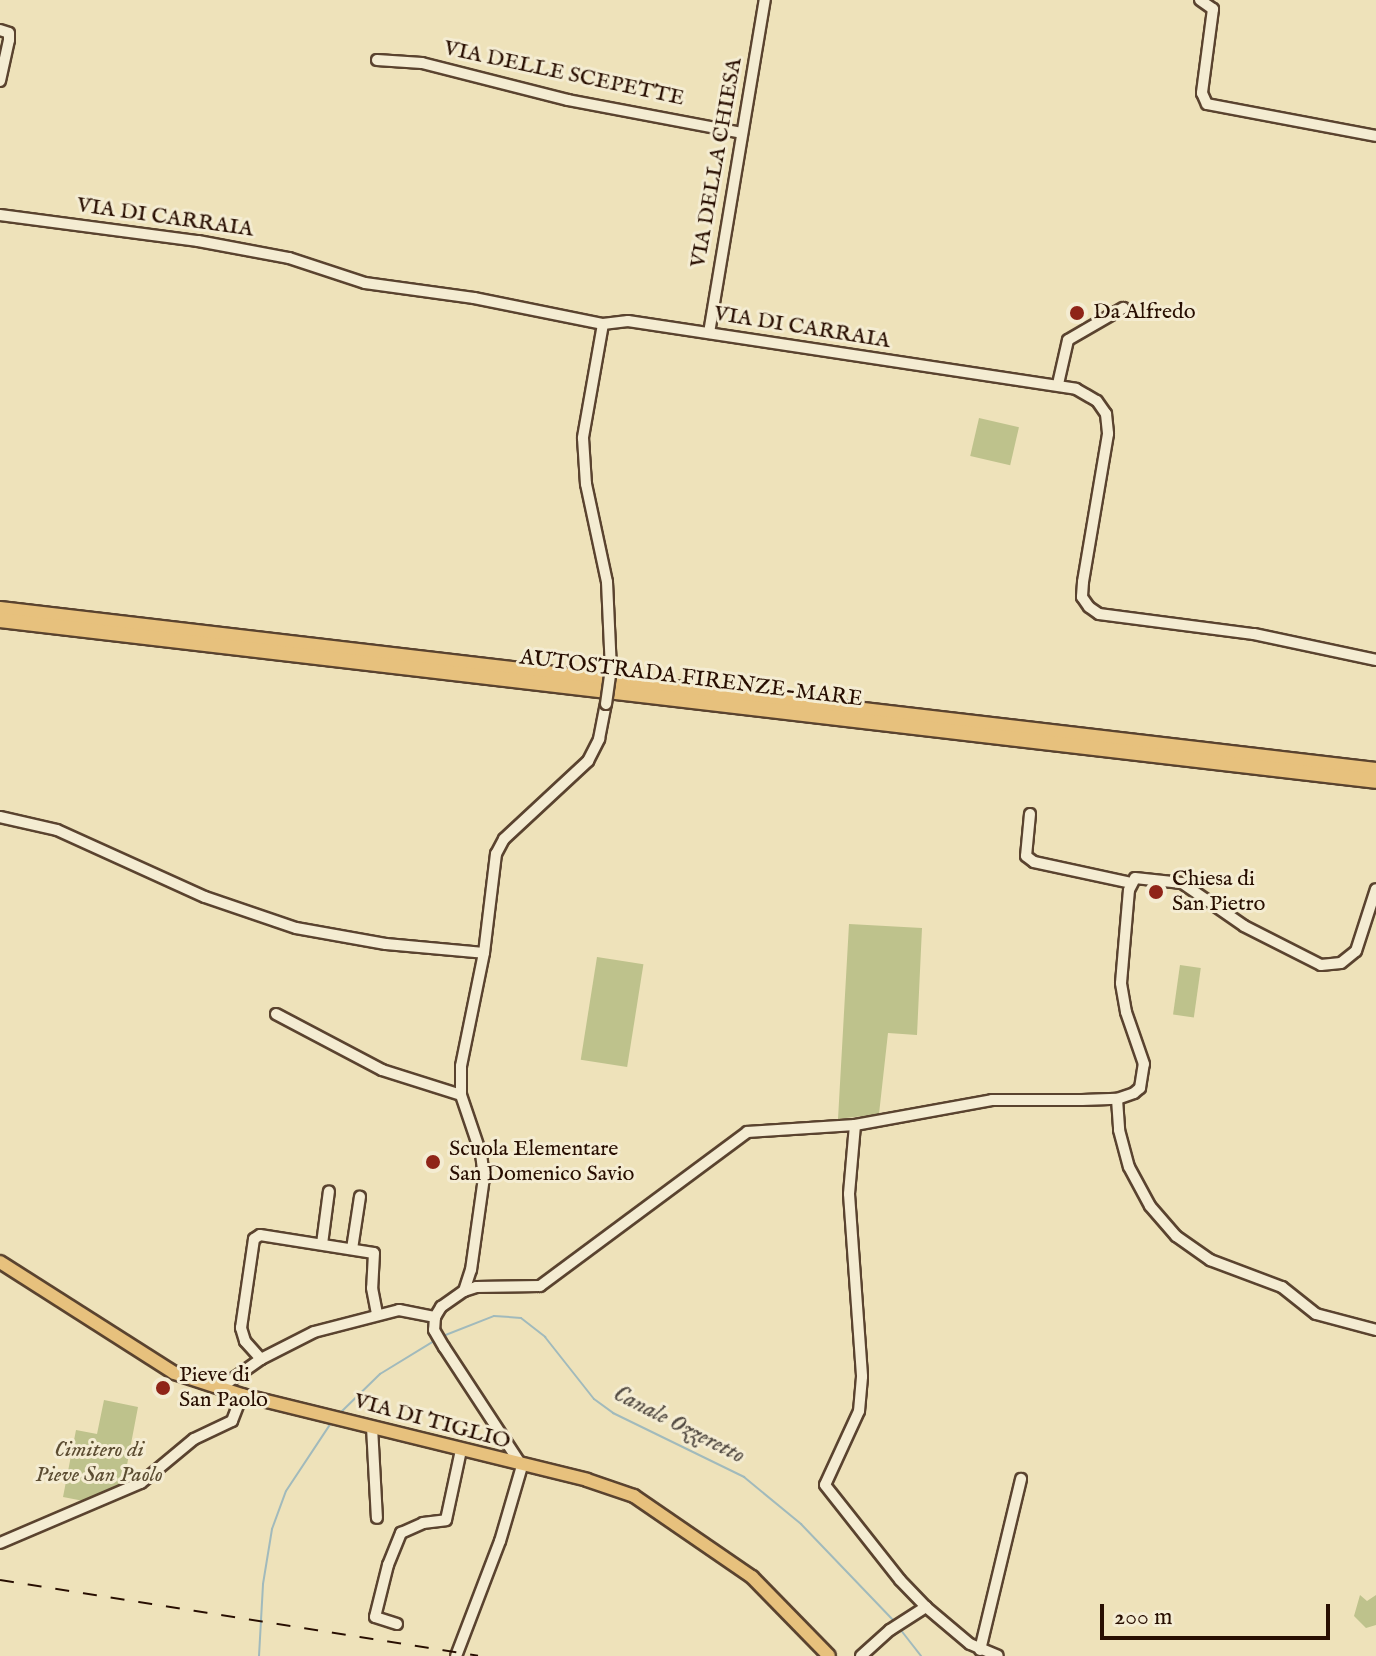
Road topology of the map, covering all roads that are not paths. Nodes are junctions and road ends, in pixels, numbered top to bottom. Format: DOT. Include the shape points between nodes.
graph roads {
  1 [pos="765,0"];
  2 [pos="1200,0"];
  3 [pos="0,30"];
  4 [pos="377,60"];
  5 [pos="0,81"];
  6 [pos="742,133"];
  7 [pos="1376,136"];
  8 [pos="0,215"];
  9 [pos="1123,308"];
  10 [pos="603,324"];
  11 [pos="709,333"];
  12 [pos="1058,384"];
  13 [pos="0,609"];
  14 [pos="0,620"];
  15 [pos="1376,660"];
  16 [pos="1376,770"];
  17 [pos="1376,781"];
  18 [pos="1030,814"];
  19 [pos="0,817"];
  20 [pos="1131,883"];
  21 [pos="1376,889"];
  22 [pos="484,953"];
  23 [pos="276,1014"];
  24 [pos="461,1095"];
  25 [pos="1117,1099"];
  26 [pos="855,1125"];
  27 [pos="329,1191"];
  28 [pos="360,1197"];
  29 [pos="322,1244"];
  30 [pos="352,1249"];
  31 [pos="0,1262"];
  32 [pos="464,1291"];
  33 [pos="377,1314"];
  34 [pos="435,1317"];
  35 [pos="1376,1330"];
  36 [pos="261,1359"];
  37 [pos="220,1388"];
  38 [pos="242,1395"];
  39 [pos="372,1427"];
  40 [pos="461,1450"];
  41 [pos="522,1466"];
  42 [pos="1021,1479"];
  43 [pos="377,1518"];
  44 [pos="0,1543"];
  45 [pos="926,1607"];
  46 [pos="397,1624"];
  47 [pos="980,1650"];
  48 [pos="456,1656"];
  49 [pos="829,1656"];
  50 [pos="861,1656"];
  51 [pos="998,1656"];
  1 -- 6 [label="street, VIA DELLA CHIESA"];
  2 -- 7 [label="street" via="1213,9 1202,93 1207,104"];
  3 -- 5 [label="street" via="9,33 9,40"];
  4 -- 6 [label="street, VIA DELLE SCEPETTE" via="422,63 568,100"];
  6 -- 11 [label="street, VIA DELLA CHIESA"];
  8 -- 10 [label="street, VIA DI CARRAIA" via="198,241 289,258 365,283"];
  9 -- 12 [label="street" via="1068,340"];
  10 -- 11 [label="street, VIA DI CARRAIA" via="628,321"];
  10 -- 22 [label="street, bridge" via="583,438 612,628 606,704 588,761 504,839 496,854"];
  11 -- 12 [label="street, VIA DI CARRAIA"];
  12 -- 15 [label="street, VIA DI CARRAIA" via="1097,401 1106,414 1108,434 1083,582 1082,597 1089,607 1099,614 1254,634"];
  13 -- 16 [label="highway, AUTOSTRADA FIRENZE-MARE"];
  14 -- 17 [label="highway, AUTOSTRADA FIRENZE-MARE"];
  18 -- 20 [label="street" via="1026,856 1034,862"];
  19 -- 22 [label="street" via="57,830 205,897 296,928"];
  20 -- 21 [label="street" via="1141,876 1182,883 1244,926 1321,965 1341,963 1356,951"];
  20 -- 25 [label="street" via="1121,983 1143,1054 1144,1076 1134,1093"];
  22 -- 24 [label="street" via="461,1066"];
  23 -- 24 [label="street" via="382,1070"];
  24 -- 32 [label="street" via="484,1178"];
  25 -- 26 [label="street" via="992,1100"];
  25 -- 35 [label="street" via="1129,1167 1150,1206 1176,1236 1210,1260 1282,1287 1316,1314"];
  26 -- 32 [label="street" via="747,1132 540,1286"];
  26 -- 45 [label="street" via="849,1194 862,1377 859,1411 825,1485"];
  27 -- 29 [label="street"];
  28 -- 30 [label="street"];
  29 -- 30 [label="street"];
  29 -- 36 [label="street" via="260,1235 254,1239 241,1328"];
  30 -- 33 [label="street" via="376,1258 372,1288"];
  31 -- 37 [label="main road, VIA DI TIGLIO" via="156,1364"];
  32 -- 34 [label="street"];
  33 -- 34 [label="street" via="406,1310"];
  33 -- 36 [label="street" via="314,1332"];
  34 -- 41 [label="street" via="434,1330"];
  36 -- 37 [label="street"];
  37 -- 38 [label="main road, VIA DI TIGLIO"];
  38 -- 39 [label="main road, VIA DI TIGLIO"];
  38 -- 44 [label="street" via="232,1421 194,1439 141,1483"];
  39 -- 40 [label="main road, VIA DI TIGLIO"];
  39 -- 43 [label="street"];
  40 -- 41 [label="main road, VIA DI TIGLIO"];
  40 -- 46 [label="street" via="446,1520 401,1533 388,1565 375,1617"];
  41 -- 48 [label="street"];
  41 -- 49 [label="main road, VIA DI TIGLIO" via="634,1496 752,1577"];
  42 -- 47 [label="street"];
  45 -- 47 [label="street"];
  45 -- 50 [label="street"];
  47 -- 51 [label="street"];
}
